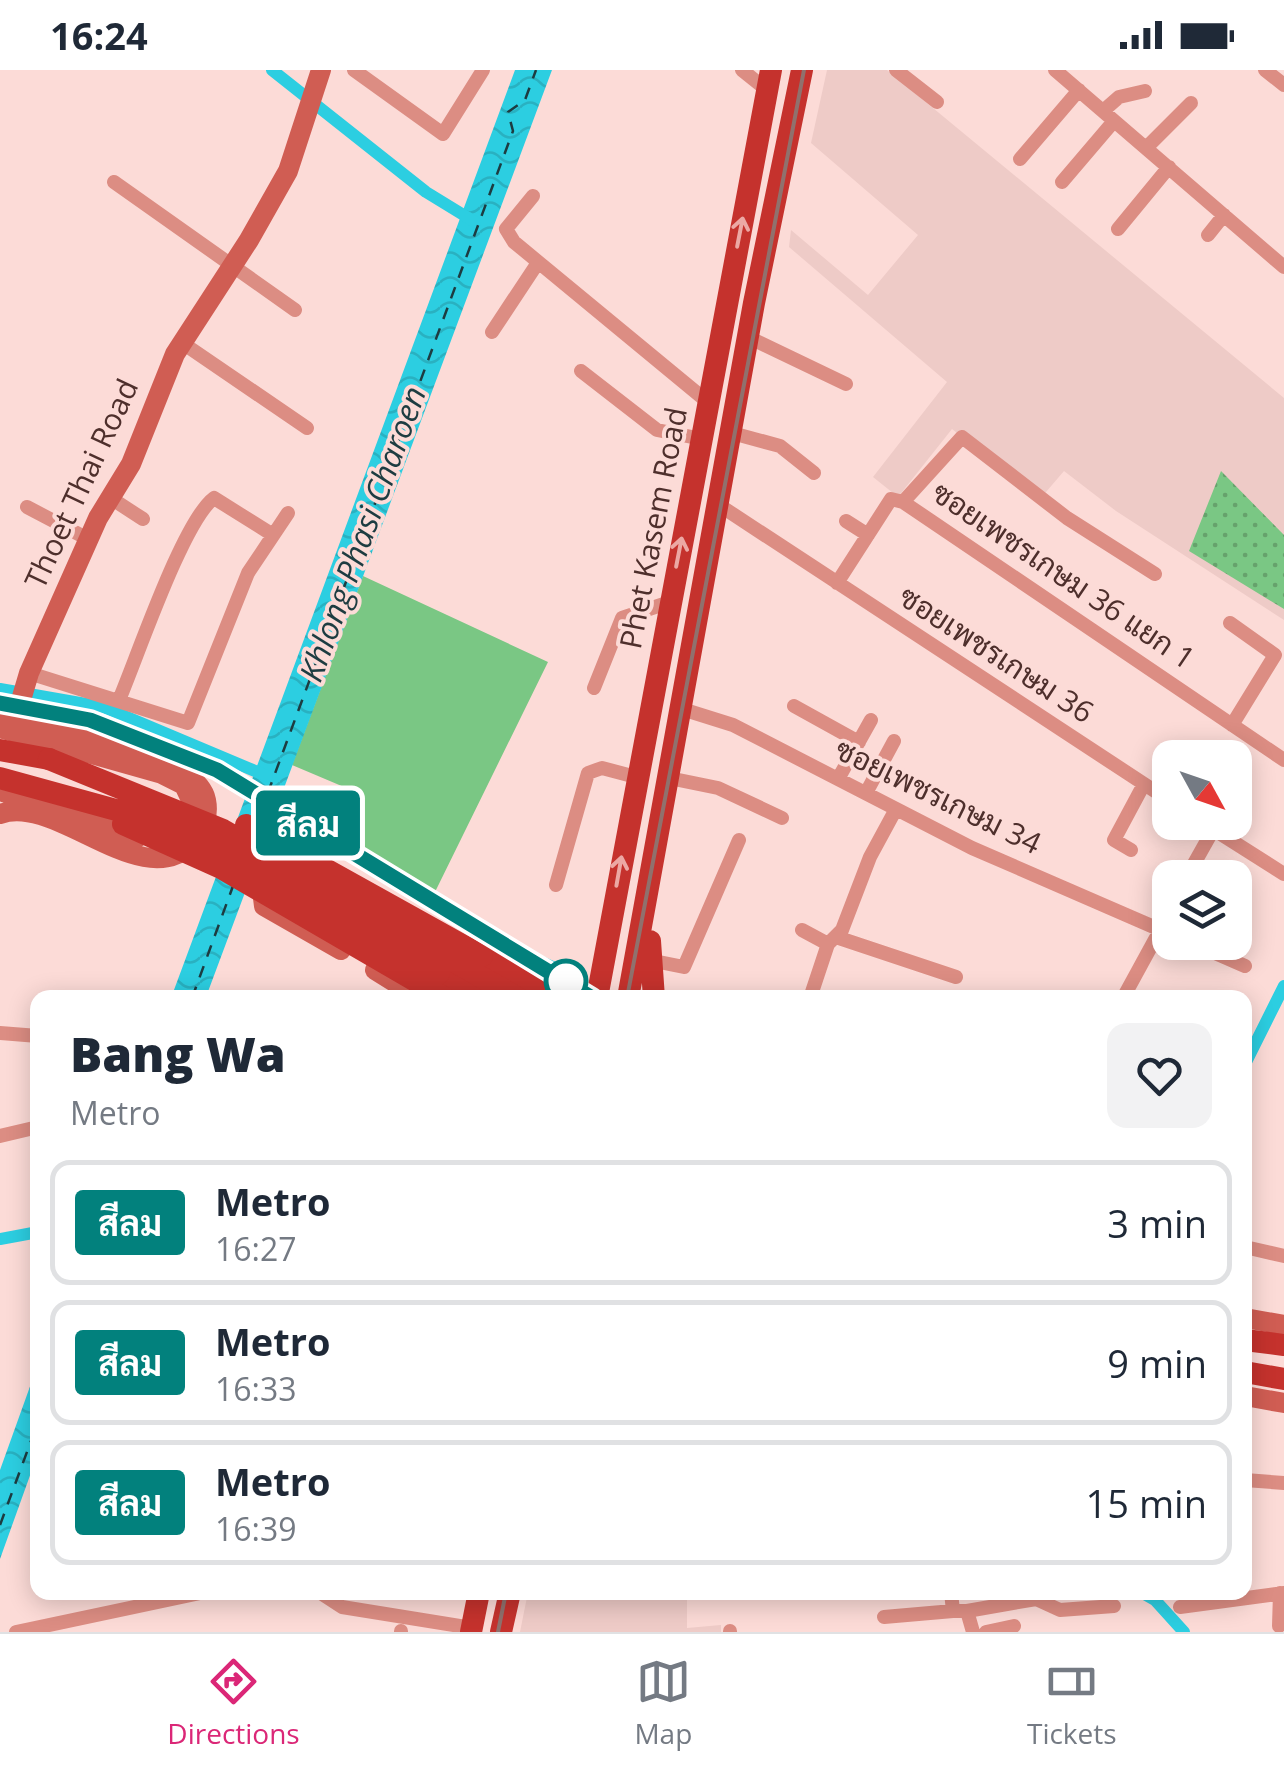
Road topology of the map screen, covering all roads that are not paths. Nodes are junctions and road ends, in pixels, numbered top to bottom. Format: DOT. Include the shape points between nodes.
graph roads {
  1 [pos="354,70"];
  2 [pos="483,70"];
  3 [pos="742,70"];
  4 [pos="802,70"];
  5 [pos="896,70"];
  6 [pos="1055,70"];
  7 [pos="1265,70"];
  8 [pos="318,79"];
  9 [pos="769,80"];
  10 [pos="1284,85"];
  11 [pos="1079,90"];
  12 [pos="1145,92"];
  13 [pos="938,102"];
  14 [pos="1191,102"];
  15 [pos="1108,116"];
  16 [pos="1146,148"];
  17 [pos="1020,159"];
  18 [pos="1169,167"];
  19 [pos="114,182"];
  20 [pos="1062,182"];
  21 [pos="533,196"];
  22 [pos="1224,215"];
  23 [pos="1118,229"];
  24 [pos="1208,234"];
  25 [pos="234,264"];
  26 [pos="536,264"];
  27 [pos="1284,267"];
  28 [pos="296,310"];
  29 [pos="492,332"];
  30 [pos="748,337"];
  31 [pos="181,342"];
  32 [pos="580,372"];
  33 [pos="846,384"];
  34 [pos="709,402"];
  35 [pos="736,406"];
  36 [pos="307,428"];
  37 [pos="732,433"];
  38 [pos="702,439"];
  39 [pos="814,474"];
  40 [pos="109,498"];
  41 [pos="903,502"];
  42 [pos="719,505"];
  43 [pos="27,507"];
  44 [pos="288,513"];
  45 [pos="143,519"];
  46 [pos="846,521"];
  47 [pos="273,535"];
  48 [pos="868,535"];
  49 [pos="88,539"];
  50 [pos="1155,574"];
  51 [pos="838,583"];
  52 [pos="670,602"];
  53 [pos="1230,624"];
  54 [pos="1278,665"];
  55 [pos="594,688"];
  56 [pos="119,700"];
  57 [pos="15,702"];
  58 [pos="794,706"];
  59 [pos="682,709"];
  60 [pos="871,720"];
  61 [pos="1232,725"];
  62 [pos="894,741"];
  63 [pos="859,742"];
  64 [pos="0,750"];
  65 [pos="49,759"];
  66 [pos="1284,760"];
  67 [pos="636,777"];
  68 [pos="0,778"];
  69 [pos="669,778"];
  70 [pos="838,779"];
  71 [pos="1144,784"];
  72 [pos="1152,789"];
  73 [pos="0,791"];
  74 [pos="866,794"];
  75 [pos="83,803"];
  76 [pos="896,809"];
  77 [pos="0,816"];
  78 [pos="782,818"];
  79 [pos="662,820"];
  80 [pos="739,840"];
  81 [pos="1230,840"];
  82 [pos="1131,850"];
  83 [pos="1284,874"];
  84 [pos="556,885"];
  85 [pos="1152,926"];
  86 [pos="802,930"];
  87 [pos="832,940"];
  88 [pos="1152,953"];
  89 [pos="649,960"];
  90 [pos="1231,960"];
  91 [pos="1245,966"];
  92 [pos="603,967"];
  93 [pos="439,974"];
  94 [pos="956,978"];
  95 [pos="406,990"];
  96 [pos="431,990"];
  97 [pos="457,990"];
  98 [pos="468,990"];
  99 [pos="492,990"];
  100 [pos="504,990"];
  101 [pos="539,990"];
  102 [pos="584,990"];
  103 [pos="598,990"];
  104 [pos="630,990"];
  105 [pos="653,990"];
  106 [pos="813,990"];
  107 [pos="1128,990"];
  108 [pos="0,1033"];
  109 [pos="30,1035"];
  110 [pos="30,1128"];
  111 [pos="0,1136"];
  112 [pos="1252,1249"];
  113 [pos="1284,1256"];
  114 [pos="1252,1319"];
  115 [pos="1284,1325"];
  116 [pos="1252,1341"];
  117 [pos="1284,1345"];
  118 [pos="1252,1373"];
  119 [pos="1284,1379"];
  120 [pos="1252,1397"];
  121 [pos="1284,1403"];
  122 [pos="1252,1481"];
  123 [pos="1284,1483"];
  124 [pos="1282,1593"];
  125 [pos="1252,1597"];
  126 [pos="167,1600"];
  127 [pos="331,1600"];
  128 [pos="477,1600"];
  129 [pos="508,1600"];
  130 [pos="955,1600"];
  131 [pos="1030,1600"];
  132 [pos="1038,1600"];
  133 [pos="1231,1600"];
  134 [pos="992,1606"];
  135 [pos="1114,1606"];
  136 [pos="1180,1607"];
  137 [pos="960,1611"];
  138 [pos="884,1618"];
  139 [pos="1014,1626"];
  140 [pos="1279,1626"];
  141 [pos="471,1630"];
  142 [pos="991,1631"];
  143 [pos="16,1632"];
  144 [pos="501,1632"];
  145 [pos="973,1632"];
  1 -- 2 [label="street" via="442,134"];
  3 -- 9 [label="street"];
  4 -- 30 [label="main road, Phet Kasem Road"];
  5 -- 13 [label="street"];
  6 -- 11 [label="street"];
  7 -- 10 [label="street"];
  8 -- 25 [label="main road, Thoet Thai Road" via="288,171"];
  34 -- 9 [label="main road, Phet Kasem Road, one-way"];
  11 -- 15 [label="street"];
  11 -- 17 [label="street"];
  12 -- 15 [label="street" via="1119,96"];
  14 -- 16 [label="street"];
  15 -- 16 [label="street"];
  15 -- 20 [label="street"];
  16 -- 18 [label="street"];
  18 -- 22 [label="street"];
  18 -- 23 [label="street"];
  19 -- 25 [label="street"];
  21 -- 26 [label="street" via="506,228"];
  22 -- 24 [label="street"];
  22 -- 27 [label="street"];
  25 -- 28 [label="street"];
  25 -- 31 [label="main road, Thoet Thai Road"];
  26 -- 29 [label="street"];
  26 -- 34 [label="street"];
  30 -- 33 [label="street"];
  30 -- 35 [label="main road, Phet Kasem Road"];
  31 -- 36 [label="street"];
  31 -- 40 [label="main road, Thoet Thai Road"];
  32 -- 38 [label="street" via="657,430"];
  34 -- 35 [label="main road"];
  34 -- 38 [label="main road, Phet Kasem Road"];
  35 -- 37 [label="main road, Phet Kasem Road"];
  37 -- 39 [label="street" via="780,446"];
  37 -- 42 [label="main road, Phet Kasem Road"];
  52 -- 38 [label="main road, Phet Kasem Road, one-way"];
  40 -- 45 [label="street"];
  40 -- 49 [label="main road, Thoet Thai Road"];
  41 -- 48 [label="street, ซอยเพชรเกษม 36 แยก 1" via="891,499"];
  41 -- 50 [label="street" via="962,437"];
  41 -- 61 [label="street, ซอยเพชรเกษม 36 แยก 1"];
  42 -- 51 [label="street, ซอยเพชรเกษม 36"];
  42 -- 59 [label="main road, Phet Kasem Road"];
  43 -- 49 [label="street"];
  44 -- 47 [label="street"];
  46 -- 48 [label="street"];
  47 -- 56 [label="street" via="248,574 188,722"];
  47 -- 56 [label="street" via="224,502 208,502"];
  48 -- 51 [label="street, ซอยเพชรเกษม 36 แยก 1"];
  49 -- 57 [label="main road, Thoet Thai Road"];
  51 -- 71 [label="street, ซอยเพชรเกษม 36"];
  52 -- 55 [label="street" via="622,618"];
  52 -- 67 [label="main road, Phet Kasem Road"];
  53 -- 54 [label="street" via="1272,651"];
  54 -- 61 [label="street"];
  56 -- 57 [label="street"];
  57 -- 73 [label="main road" via="184,785 191,806 179,833 156,844"];
  57 -- 77 [label="main road" via="162,759 196,778 208,806 203,830 175,857 146,858 24,814"];
  58 -- 63 [label="street"];
  59 -- 69 [label="main road, Phet Kasem Road"];
  59 -- 70 [label="street, ซอยเพชรเกษม 34" via="726,722"];
  60 -- 63 [label="street"];
  61 -- 66 [label="street, ซอยเพชรเกษม 36 แยก 1"];
  62 -- 74 [label="street"];
  63 -- 70 [label="street"];
  64 -- 65 [label="main road"];
  65 -- 100 [label="main road, bridge" via="224,830"];
  65 -- 101 [label="main road, bridge" via="115,772 230,816"];
  67 -- 84 [label="street" via="602,768 588,774"];
  92 -- 67 [label="main road, Phet Kasem Road, one-way"];
  68 -- 75 [label="main road, bridge"];
  69 -- 78 [label="street" via="718,788"];
  69 -- 79 [label="main road, Phet Kasem Road"];
  70 -- 74 [label="street, ซอยเพชรเกษม 34"];
  71 -- 72 [label="street, ซอยเพชรเกษม 36"];
  71 -- 82 [label="street" via="1114,840"];
  74 -- 76 [label="street, ซอยเพชรเกษม 34"];
  75 -- 93 [label="main road, bridge" via="168,824 229,853"];
  75 -- 96 [label="main road, bridge" via="221,868"];
  76 -- 85 [label="street, ซอยเพชรเกษม 34"];
  76 -- 87 [label="street"];
  79 -- 89 [label="main road"];
  79 -- 104 [label="main road, Phet Kasem Road"];
  80 -- 89 [label="street" via="684,968"];
  81 -- 83 [label="street"];
  86 -- 87 [label="street"];
  87 -- 94 [label="street"];
  87 -- 106 [label="street"];
  88 -- 107 [label="street"];
  89 -- 105 [label="main road"];
  90 -- 91 [label="street"];
  92 -- 102 [label="main road"];
  92 -- 103 [label="main road, Phet Kasem Road"];
  93 -- 97 [label="main road"];
  93 -- 98 [label="main road"];
  95 -- 99 [label="main road" via="264,906 267,877 286,868"];
  108 -- 109 [label="street"];
  110 -- 111 [label="street"];
  112 -- 113 [label="street"];
  114 -- 115 [label="main road"];
  116 -- 117 [label="main road"];
  118 -- 119 [label="main road"];
  120 -- 121 [label="main road"];
  122 -- 123 [label="street"];
  124 -- 125 [label="street"];
  124 -- 140 [label="street"];
  126 -- 143 [label="street"];
  127 -- 141 [label="street"];
  128 -- 141 [label="main road"];
  129 -- 144 [label="main road"];
  130 -- 137 [label="street"];
  131 -- 134 [label="street"];
  132 -- 135 [label="street" via="1060,1610"];
  133 -- 136 [label="street"];
  134 -- 137 [label="street"];
  134 -- 142 [label="street"];
  137 -- 138 [label="street"];
  137 -- 145 [label="street"];
  139 -- 142 [label="street"];
}
